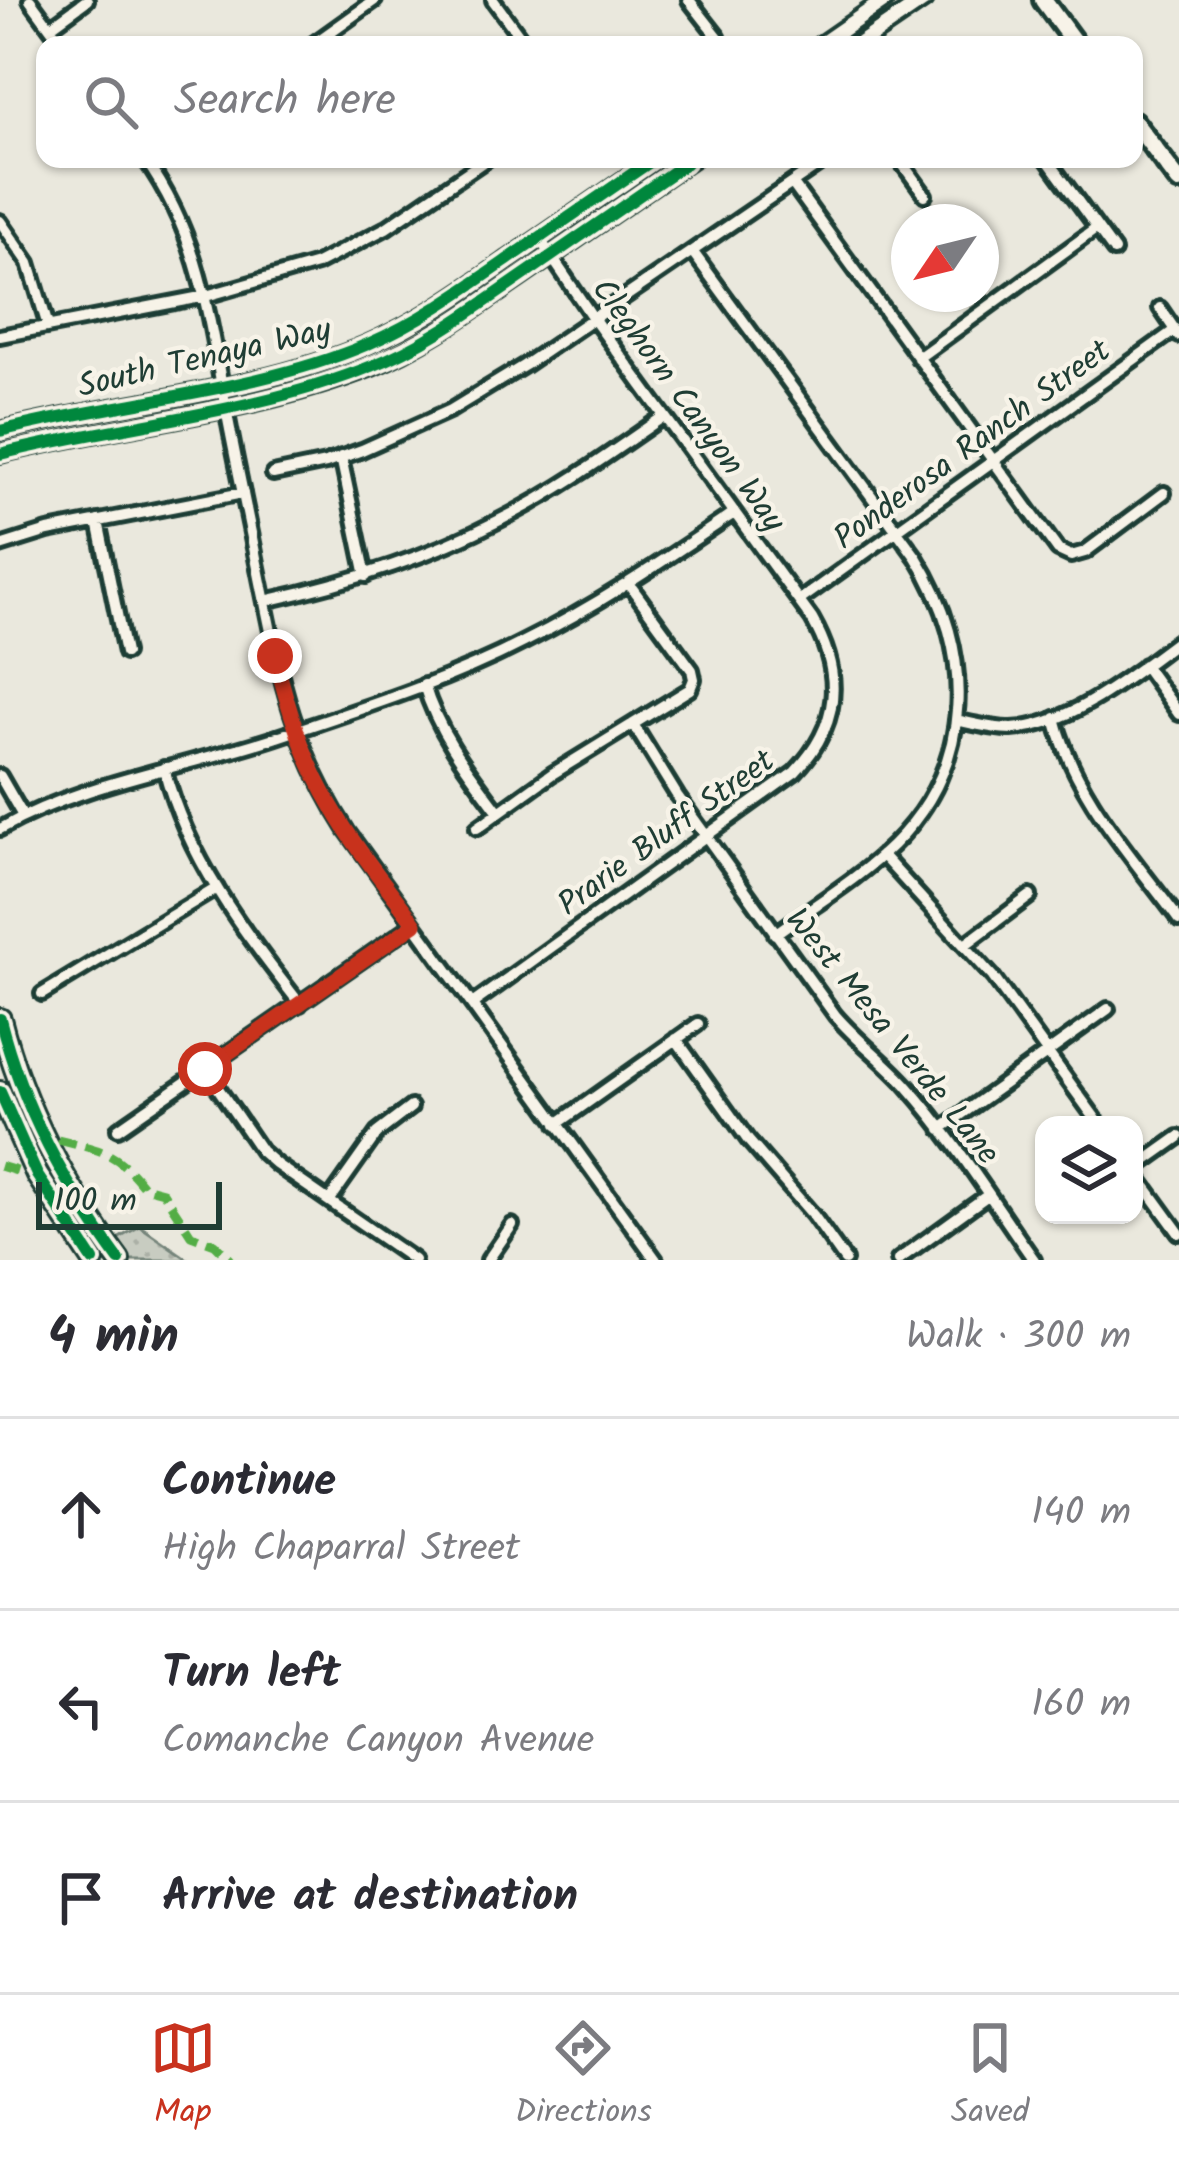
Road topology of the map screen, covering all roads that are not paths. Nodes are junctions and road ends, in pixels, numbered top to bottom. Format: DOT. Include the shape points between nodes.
graph roads {
  1 [pos="30,0"];
  2 [pos="87,0"];
  3 [pos="375,0"];
  4 [pos="493,0"];
  5 [pos="689,0"];
  6 [pos="885,0"];
  7 [pos="923,0"];
  8 [pos="1043,0"];
  9 [pos="50,27"];
  10 [pos="56,36"];
  11 [pos="335,36"];
  12 [pos="519,36"];
  13 [pos="717,36"];
  14 [pos="833,36"];
  15 [pos="871,36"];
  16 [pos="1069,36"];
  17 [pos="1143,134"];
  18 [pos="150,168"];
  19 [pos="474,168"];
  20 [pos="641,168"];
  21 [pos="679,168"];
  22 [pos="813,168"];
  23 [pos="905,168"];
  24 [pos="1054,168"];
  25 [pos="1179,181"];
  26 [pos="792,183"];
  27 [pos="925,196"];
  28 [pos="0,221"];
  29 [pos="1097,228"];
  30 [pos="539,238"];
  31 [pos="692,250"];
  32 [pos="1114,251"];
  33 [pos="551,256"];
  34 [pos="206,296"];
  35 [pos="1160,308"];
  36 [pos="592,318"];
  37 [pos="47,326"];
  38 [pos="1177,333"];
  39 [pos="0,336"];
  40 [pos="918,358"];
  41 [pos="222,386"];
  42 [pos="226,407"];
  43 [pos="664,416"];
  44 [pos="0,431"];
  45 [pos="0,454"];
  46 [pos="341,458"];
  47 [pos="993,460"];
  48 [pos="273,474"];
  49 [pos="1164,493"];
  50 [pos="243,494"];
  51 [pos="734,512"];
  52 [pos="98,521"];
  53 [pos="897,530"];
  54 [pos="0,546"];
  55 [pos="366,575"];
  56 [pos="629,584"];
  57 [pos="800,600"];
  58 [pos="265,602"];
  59 [pos="1179,640"];
  60 [pos="125,653"];
  61 [pos="1144,665"];
  62 [pos="424,685"];
  63 [pos="1179,714"];
  64 [pos="1055,718"];
  65 [pos="956,720"];
  66 [pos="633,724"];
  67 [pos="296,730"];
  68 [pos="164,769"];
  69 [pos="0,776"];
  70 [pos="499,812"];
  71 [pos="23,816"];
  72 [pos="477,828"];
  73 [pos="0,829"];
  74 [pos="705,836"];
  75 [pos="882,855"];
  76 [pos="217,888"];
  77 [pos="1030,896"];
  78 [pos="1179,920"];
  79 [pos="415,924"];
  80 [pos="775,934"];
  81 [pos="966,944"];
  82 [pos="42,994"];
  83 [pos="299,1004"];
  84 [pos="472,1004"];
  85 [pos="1108,1009"];
  86 [pos="0,1019"];
  87 [pos="698,1024"];
  88 [pos="676,1040"];
  89 [pos="1048,1052"];
  90 [pos="205,1069"];
  91 [pos="0,1092"];
  92 [pos="411,1107"];
  93 [pos="1094,1116"];
  94 [pos="557,1124"];
  95 [pos="118,1129"];
  96 [pos="940,1129"];
  97 [pos="1179,1136"];
  98 [pos="1143,1163"];
  99 [pos="1143,1183"];
  100 [pos="988,1195"];
  101 [pos="329,1201"];
  102 [pos="512,1225"];
  103 [pos="1179,1233"];
  104 [pos="93,1260"];
  105 [pos="119,1260"];
  106 [pos="414,1260"];
  107 [pos="488,1260"];
  108 [pos="656,1260"];
  109 [pos="845,1260"];
  110 [pos="898,1260"];
  111 [pos="1034,1260"];
  1 -- 9 [label="street"];
  2 -- 9 [label="street"];
  3 -- 11 [label="street"];
  4 -- 12 [label="street"];
  5 -- 13 [label="street"];
  6 -- 14 [label="street"];
  7 -- 15 [label="street"];
  8 -- 16 [label="main road"];
  9 -- 10 [label="street"];
  17 -- 25 [label="main road"];
  18 -- 34 [label="street" via="181,219"];
  19 -- 34 [label="street" via="340,253"];
  20 -- 30 [label="street, South Tenaya Way"];
  21 -- 33 [label="street, South Tenaya Way"];
  22 -- 26 [label="street"];
  23 -- 27 [label="street"];
  24 -- 29 [label="street"];
  26 -- 31 [label="street"];
  26 -- 40 [label="street"];
  28 -- 37 [label="street" via="29,263"];
  29 -- 32 [label="street"];
  29 -- 40 [label="street"];
  30 -- 33 [label="street, Cleghorn Canyon Way"];
  30 -- 41 [label="street, South Tenaya Way" via="370,344"];
  31 -- 36 [label="street"];
  31 -- 53 [label="street"];
  33 -- 36 [label="street, Cleghorn Canyon Way"];
  33 -- 42 [label="street, South Tenaya Way" via="377,364"];
  34 -- 37 [label="street"];
  34 -- 41 [label="street"];
  35 -- 38 [label="street"];
  36 -- 43 [label="street, Cleghorn Canyon Way"];
  36 -- 46 [label="street" via="451,410"];
  37 -- 39 [label="street"];
  38 -- 47 [label="street, Ponderosa Ranch Street"];
  40 -- 47 [label="street"];
  41 -- 42 [label="street"];
  41 -- 44 [label="street, South Tenaya Way"];
  42 -- 45 [label="street, South Tenaya Way"];
  42 -- 50 [label="street"];
  43 -- 51 [label="street, Cleghorn Canyon Way"];
  43 -- 55 [label="street" via="505,518"];
  46 -- 48 [label="street"];
  46 -- 55 [label="street"];
  47 -- 49 [label="street" via="1058,550 1071,556"];
  47 -- 53 [label="street, Ponderosa Ranch Street"];
  50 -- 52 [label="street"];
  50 -- 58 [label="street"];
  51 -- 56 [label="street"];
  51 -- 57 [label="street, Cleghorn Canyon Way"];
  52 -- 54 [label="street"];
  52 -- 60 [label="street"];
  53 -- 57 [label="street, Ponderosa Ranch Street"];
  53 -- 65 [label="street" via="949,625"];
  55 -- 58 [label="street"];
  56 -- 62 [label="street" via="521,644"];
  56 -- 66 [label="street" via="692,670 685,694"];
  57 -- 74 [label="street, Prarie Bluff Street" via="830,661 827,724 795,772"];
  58 -- 67 [label="street"];
  59 -- 61 [label="street"];
  61 -- 63 [label="street"];
  61 -- 64 [label="street"];
  62 -- 67 [label="street"];
  62 -- 70 [label="street" via="451,746"];
  64 -- 65 [label="street" via="1014,729"];
  64 -- 78 [label="street" via="1078,781"];
  65 -- 75 [label="street" via="934,790"];
  66 -- 70 [label="street"];
  66 -- 74 [label="street, West Mesa Verde Lane"];
  67 -- 68 [label="street"];
  67 -- 79 [label="street" via="332,807"];
  68 -- 71 [label="street"];
  68 -- 76 [label="street"];
  69 -- 71 [label="street"];
  70 -- 72 [label="street"];
  71 -- 73 [label="street"];
  74 -- 80 [label="street, West Mesa Verde Lane"];
  74 -- 84 [label="street, Prarie Bluff Street"];
  75 -- 80 [label="street"];
  75 -- 81 [label="street"];
  76 -- 82 [label="street"];
  76 -- 83 [label="street"];
  77 -- 81 [label="street"];
  79 -- 83 [label="street"];
  79 -- 84 [label="street"];
  80 -- 96 [label="street, West Mesa Verde Lane" via="835,1015"];
  81 -- 89 [label="street"];
  83 -- 90 [label="street"];
  84 -- 94 [label="street"];
  85 -- 89 [label="street"];
  86 -- 105 [label="main road" via="44,1141"];
  87 -- 88 [label="street"];
  88 -- 94 [label="street"];
  88 -- 109 [label="street"];
  89 -- 93 [label="street"];
  89 -- 96 [label="street"];
  90 -- 95 [label="street"];
  90 -- 101 [label="street" via="261,1151"];
  91 -- 104 [label="main road" via="38,1175"];
  92 -- 101 [label="street" via="377,1133"];
  94 -- 108 [label="street"];
  96 -- 100 [label="street, West Mesa Verde Lane"];
  97 -- 98 [label="street"];
  99 -- 103 [label="street"];
  100 -- 110 [label="street"];
  100 -- 111 [label="street, West Mesa Verde Lane"];
  101 -- 106 [label="street"];
  102 -- 107 [label="street"];
}
